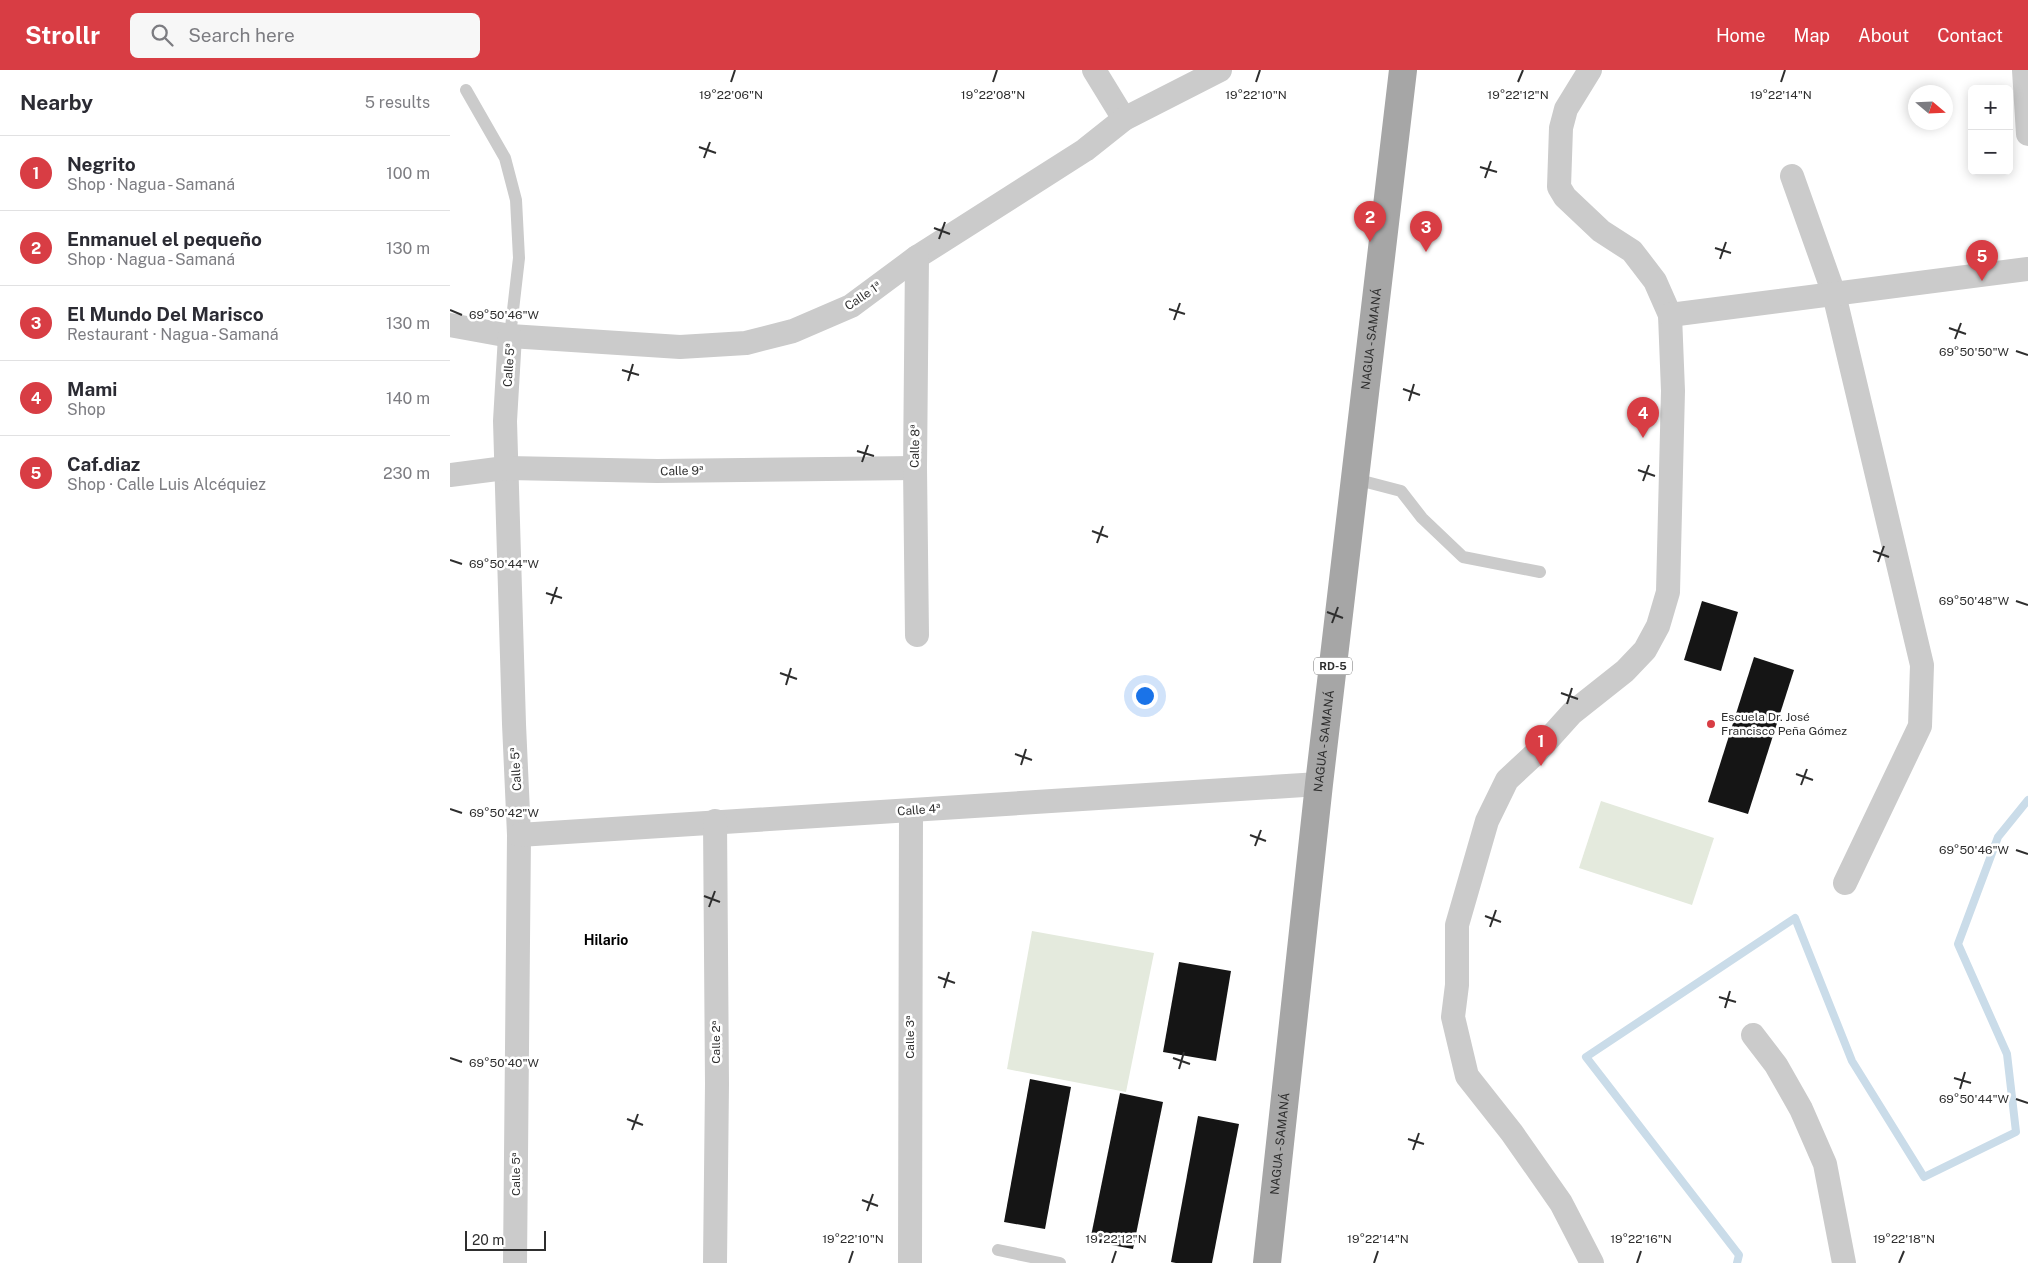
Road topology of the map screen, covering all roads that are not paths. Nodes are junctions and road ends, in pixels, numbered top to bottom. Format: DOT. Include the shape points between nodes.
graph roads {
  1 [pos="1094,70"];
  2 [pos="1220,70"];
  3 [pos="1403,70"];
  4 [pos="1590,70"];
  5 [pos="2024,70"];
  6 [pos="466,90"];
  7 [pos="1124,119"];
  8 [pos="2028,134"];
  9 [pos="1792,176"];
  10 [pos="917,257"];
  11 [pos="2028,269"];
  12 [pos="1834,294"];
  13 [pos="1670,315"];
  14 [pos="450,324"];
  15 [pos="510,336"];
  16 [pos="506,468"];
  17 [pos="915,468"];
  18 [pos="450,475"];
  19 [pos="1355,480"];
  20 [pos="1540,572"];
  21 [pos="917,635"];
  22 [pos="1319,784"];
  23 [pos="911,811"];
  24 [pos="714,822"];
  25 [pos="518,835"];
  26 [pos="1845,883"];
  27 [pos="1753,1036"];
  28 [pos="998,1250"];
  29 [pos="515,1263"];
  30 [pos="714,1263"];
  31 [pos="910,1263"];
  32 [pos="1060,1263"];
  33 [pos="1267,1263"];
  34 [pos="1592,1263"];
  35 [pos="1844,1263"];
  1 -- 7 [label="street"];
  2 -- 7 [label="street, Calle 1ª"];
  3 -- 19 [label="main road, NAGUA - SAMANÁ / RD-5"];
  4 -- 13 [label="street" via="1566,109 1561,128 1559,187 1601,231 1632,250 1656,281"];
  5 -- 8 [label="street"];
  6 -- 15 [label="lane" via="505,158 516,200 519,258"];
  7 -- 10 [label="street, Calle 1ª" via="1085,150"];
  9 -- 12 [label="street"];
  10 -- 15 [label="street, Calle 1ª" via="851,306 794,331 746,343 680,347"];
  10 -- 17 [label="street, Calle 8ª"];
  11 -- 12 [label="street"];
  12 -- 13 [label="street"];
  12 -- 26 [label="street" via="1922,665 1920,726"];
  13 -- 34 [label="street" via="1673,391 1668,592 1658,626 1645,650 1625,671 1572,713 1507,780 1487,821 1457,925 1453,1017 1467,1076 1561,1203"];
  14 -- 15 [label="street, Calle 1ª"];
  15 -- 16 [label="street, Calle 5ª"];
  16 -- 17 [label="street, Calle 9ª" via="657,471"];
  16 -- 18 [label="street, Calle 9ª"];
  16 -- 25 [label="street, Calle 5ª"];
  17 -- 21 [label="street, Calle 8ª"];
  19 -- 20 [label="lane" via="1401,491 1422,518 1463,556"];
  19 -- 22 [label="main road, NAGUA - SAMANÁ / RD-5"];
  22 -- 23 [label="street, Calle 4ª"];
  22 -- 33 [label="main road, NAGUA - SAMANÁ / RD-5"];
  23 -- 24 [label="street, Calle 4ª"];
  23 -- 31 [label="street, Calle 3ª"];
  24 -- 25 [label="street, Calle 4ª"];
  24 -- 30 [label="street, Calle 2ª" via="717,1084"];
  25 -- 29 [label="street, Calle 5ª"];
  27 -- 35 [label="street" via="1776,1065 1801,1109 1825,1164"];
  28 -- 32 [label="lane"];
}
